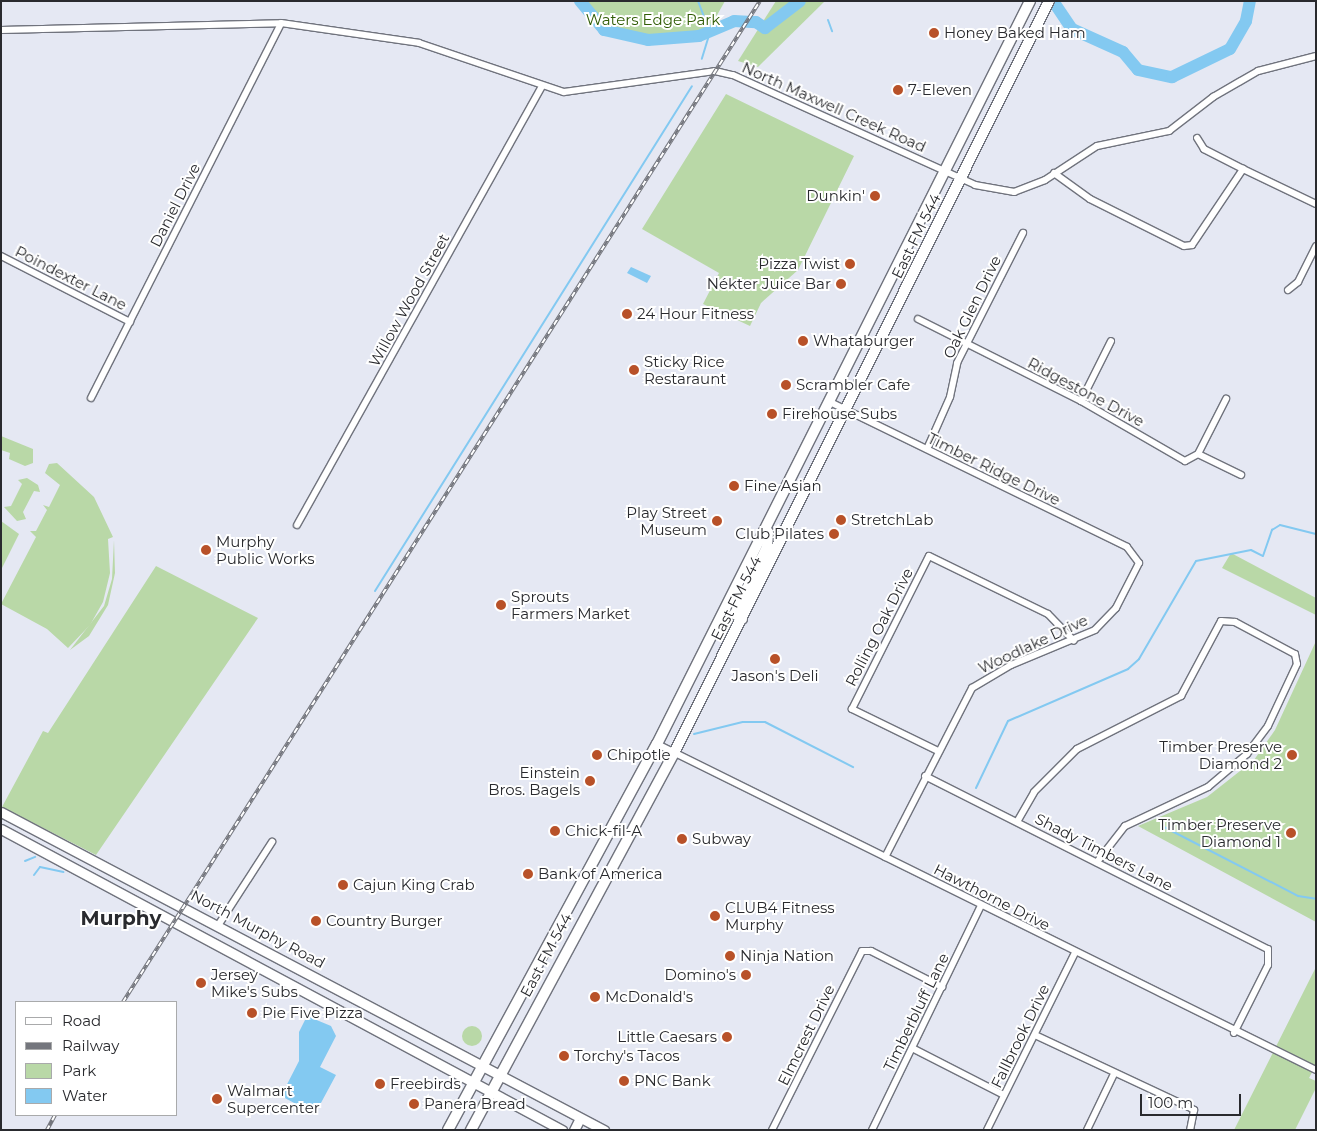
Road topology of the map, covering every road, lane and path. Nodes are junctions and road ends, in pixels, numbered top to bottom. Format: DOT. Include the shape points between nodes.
graph roads {
  1 [pos="1030,1"];
  2 [pos="1049,1"];
  3 [pos="281,23"];
  4 [pos="1,30"];
  5 [pos="1316,56"];
  6 [pos="542,86"];
  7 [pos="1197,138"];
  8 [pos="1243,169"];
  9 [pos="947,172"];
  10 [pos="1054,174"];
  11 [pos="961,178"];
  12 [pos="1316,204"];
  13 [pos="1023,233"];
  14 [pos="1316,246"];
  15 [pos="1,256"];
  16 [pos="1288,290"];
  17 [pos="918,319"];
  18 [pos="130,322"];
  19 [pos="1111,342"];
  20 [pos="966,344"];
  21 [pos="91,398"];
  22 [pos="1226,399"];
  23 [pos="1081,401"];
  24 [pos="832,403"];
  25 [pos="847,410"];
  26 [pos="927,449"];
  27 [pos="1198,454"];
  28 [pos="1241,475"];
  29 [pos="297,525"];
  30 [pos="769,526"];
  31 [pos="1139,563"];
  32 [pos="742,619"];
  33 [pos="1074,641"];
  34 [pos="657,744"];
  35 [pos="938,751"];
  36 [pos="674,753"];
  37 [pos="925,776"];
  38 [pos="1,812"];
  39 [pos="1017,822"];
  40 [pos="1,828"];
  41 [pos="272,842"];
  42 [pos="885,857"];
  43 [pos="1097,862"];
  44 [pos="981,906"];
  45 [pos="219,924"];
  46 [pos="551,935"];
  47 [pos="568,945"];
  48 [pos="1074,953"];
  49 [pos="316,976"];
  50 [pos="942,987"];
  51 [pos="309,990"];
  52 [pos="1234,1033"];
  53 [pos="1035,1035"];
  54 [pos="912,1048"];
  55 [pos="480,1066"];
  56 [pos="1316,1070"];
  57 [pos="1114,1074"];
  58 [pos="498,1076"];
  59 [pos="470,1084"];
  60 [pos="488,1094"];
  61 [pos="1004,1095"];
  62 [pos="580,1118"];
  63 [pos="448,1130"];
  64 [pos="471,1130"];
  65 [pos="562,1130"];
  66 [pos="574,1130"];
  67 [pos="604,1130"];
  68 [pos="772,1130"];
  69 [pos="872,1130"];
  70 [pos="987,1130"];
  71 [pos="1087,1130"];
  72 [pos="1190,1130"];
  1 -- 9 [label="main road, East FM 544"];
  2 -- 11 [label="main road, East FM 544"];
  3 -- 4 [label="street, North Maxwell Creek Road"];
  3 -- 6 [label="street, North Maxwell Creek Road" via="420,43"];
  3 -- 18 [label="street, Daniel Drive"];
  5 -- 10 [label="street, North Maxwell Creek Road" via="1258,71 1213,97 1170,131 1097,146"];
  6 -- 9 [label="street, North Maxwell Creek Road" via="586,92 700,71 724,73"];
  6 -- 29 [label="street, Willow Wood Street"];
  7 -- 8 [label="street" via="1204,149"];
  8 -- 10 [label="street" via="1192,245 1184,246 1083,195"];
  8 -- 12 [label="street"];
  9 -- 11 [label="street, North Maxwell Creek Road"];
  9 -- 24 [label="main road, East FM 544"];
  10 -- 11 [label="street, North Maxwell Creek Road" via="1014,192 988,190"];
  11 -- 25 [label="main road, East FM 544"];
  13 -- 20 [label="street, Oak Glen Drive"];
  14 -- 16 [label="street" via="1298,282"];
  15 -- 18 [label="street, Poindexter Lane"];
  17 -- 20 [label="street, Ridgestone Drive"];
  18 -- 21 [label="street, Daniel Drive"];
  19 -- 23 [label="street"];
  20 -- 23 [label="street, Ridgestone Drive"];
  20 -- 26 [label="street, Oak Glen Drive" via="943,418"];
  22 -- 27 [label="street"];
  23 -- 27 [label="street, Ridgestone Drive" via="1175,457 1189,461"];
  24 -- 25 [label="street, Timber Ridge Drive"];
  24 -- 30 [label="main road, East FM 544"];
  25 -- 26 [label="street, Timber Ridge Drive"];
  25 -- 32 [label="main road, East FM 544"];
  26 -- 31 [label="street, Timber Ridge Drive" via="1127,547"];
  27 -- 28 [label="street"];
  30 -- 32 [label="main road" via="767,547 735,614"];
  30 -- 34 [label="main road, East FM 544"];
  31 -- 33 [label="street, Woodlake Drive" via="1116,608 1095,630"];
  32 -- 36 [label="main road, East FM 544"];
  33 -- 35 [label="street, Woodlake Drive" via="1012,665 972,688"];
  33 -- 35 [label="street, Rolling Oak Drive" via="1048,614 929,556 852,709"];
  34 -- 36 [label="street, Hawthorne Drive"];
  34 -- 46 [label="main road, East FM 544"];
  35 -- 37 [label="street, Woodlake Drive"];
  36 -- 42 [label="street, Hawthorne Drive"];
  36 -- 47 [label="main road, East FM 544"];
  37 -- 39 [label="street, Shady Timbers Lane"];
  37 -- 42 [label="street, Woodlake Drive"];
  38 -- 45 [label="main road, North Murphy Road"];
  39 -- 43 [label="street, Shady Timbers Lane"];
  39 -- 43 [label="street" via="1034,792 1076,749 1181,696 1221,621 1235,622 1297,658 1268,726 1247,754 1208,787 1125,826"];
  40 -- 51 [label="main road, North Murphy Road"];
  41 -- 45 [label="street"];
  42 -- 44 [label="street, Hawthorne Drive"];
  43 -- 52 [label="street, Shady Timbers Lane" via="1271,952"];
  44 -- 48 [label="street, Hawthorne Drive"];
  44 -- 50 [label="street, Timberbluff Lane"];
  45 -- 49 [label="main road, North Murphy Road"];
  46 -- 47 [label="main road"];
  46 -- 55 [label="main road, East FM 544"];
  47 -- 58 [label="main road, East FM 544"];
  48 -- 52 [label="street, Hawthorne Drive"];
  48 -- 53 [label="street, Fallbrook Drive"];
  49 -- 51 [label="main road"];
  49 -- 55 [label="main road, North Murphy Road"];
  50 -- 54 [label="street, Timberbluff Lane"];
  50 -- 68 [label="street, Elmcrest Drive" via="871,951 862,951"];
  51 -- 59 [label="main road, North Murphy Road"];
  52 -- 56 [label="street, Hawthorne Drive"];
  53 -- 57 [label="street"];
  53 -- 61 [label="street, Fallbrook Drive"];
  54 -- 61 [label="street"];
  54 -- 69 [label="street, Timberbluff Lane"];
  55 -- 58 [label="main road, North Murphy Road"];
  55 -- 59 [label="main road, East FM 544"];
  57 -- 71 [label="street"];
  57 -- 72 [label="street" via="1189,1107 1193,1114"];
  58 -- 60 [label="main road, East FM 544"];
  58 -- 62 [label="main road, North Murphy Road"];
  59 -- 60 [label="main road, North Murphy Road"];
  59 -- 63 [label="main road, East FM 544"];
  60 -- 64 [label="main road, East FM 544"];
  60 -- 65 [label="main road, North Murphy Road"];
  61 -- 70 [label="street, Fallbrook Drive"];
  62 -- 66 [label="main road"];
  62 -- 67 [label="main road, North Murphy Road"];
}
